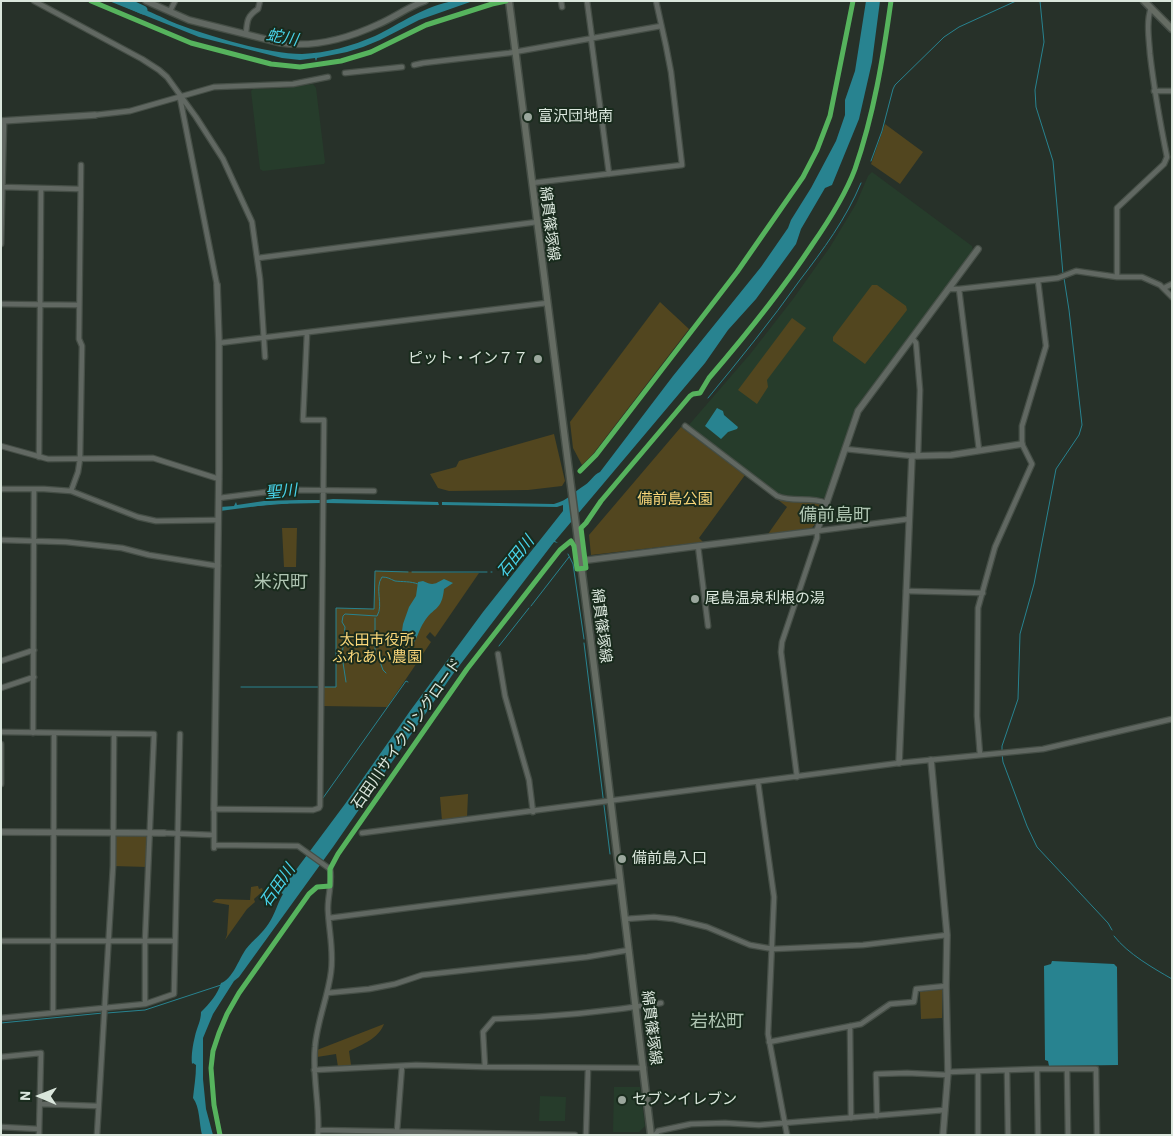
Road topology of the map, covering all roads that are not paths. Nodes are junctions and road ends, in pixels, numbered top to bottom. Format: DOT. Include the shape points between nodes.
graph roads {
  1 [pos="34,1"];
  2 [pos="146,1"];
  3 [pos="176,1"];
  4 [pos="260,1"];
  5 [pos="425,1"];
  6 [pos="509,1"];
  7 [pos="587,1"];
  8 [pos="656,1"];
  9 [pos="1144,1"];
  10 [pos="1151,8"];
  11 [pos="170,11"];
  12 [pos="661,26"];
  13 [pos="1172,29"];
  14 [pos="246,34"];
  15 [pos="592,38"];
  16 [pos="515,52"];
  17 [pos="414,65"];
  18 [pos="402,67"];
  19 [pos="345,73"];
  20 [pos="328,76"];
  21 [pos="1172,90"];
  22 [pos="1154,91"];
  23 [pos="179,97"];
  24 [pos="95,115"];
  25 [pos="2,121"];
  26 [pos="80,165"];
  27 [pos="609,174"];
  28 [pos="532,183"];
  29 [pos="2,188"];
  30 [pos="41,189"];
  31 [pos="80,189"];
  32 [pos="537,222"];
  33 [pos="1,244"];
  34 [pos="978,249"];
  35 [pos="258,258"];
  36 [pos="1117,277"];
  37 [pos="1038,281"];
  38 [pos="1172,284"];
  39 [pos="217,285"];
  40 [pos="1164,288"];
  41 [pos="948,289"];
  42 [pos="959,289"];
  43 [pos="1172,297"];
  44 [pos="547,303"];
  45 [pos="1,304"];
  46 [pos="39,304"];
  47 [pos="79,305"];
  48 [pos="307,333"];
  49 [pos="264,338"];
  50 [pos="912,338"];
  51 [pos="219,343"];
  52 [pos="265,357"];
  53 [pos="685,426"];
  54 [pos="1022,444"];
  55 [pos="1,446"];
  56 [pos="844,449"];
  57 [pos="979,450"];
  58 [pos="915,456"];
  59 [pos="39,457"];
  60 [pos="80,459"];
  61 [pos="219,479"];
  62 [pos="72,488"];
  63 [pos="1,489"];
  64 [pos="34,489"];
  65 [pos="323,491"];
  66 [pos="374,491"];
  67 [pos="218,500"];
  68 [pos="826,503"];
  69 [pos="218,519"];
  70 [pos="909,519"];
  71 [pos="817,530"];
  72 [pos="1,540"];
  73 [pos="34,541"];
  74 [pos="698,546"];
  75 [pos="580,561"];
  76 [pos="218,566"];
  77 [pos="906,591"];
  78 [pos="983,593"];
  79 [pos="708,626"];
  80 [pos="34,650"];
  81 [pos="498,654"];
  82 [pos="1,661"];
  83 [pos="34,677"];
  84 [pos="1,688"];
  85 [pos="1172,719"];
  86 [pos="1,732"];
  87 [pos="33,733"];
  88 [pos="54,733"];
  89 [pos="114,734"];
  90 [pos="180,734"];
  91 [pos="1,744"];
  92 [pos="980,755"];
  93 [pos="931,760"];
  94 [pos="899,763"];
  95 [pos="797,777"];
  96 [pos="758,782"];
  97 [pos="1,784"];
  98 [pos="610,802"];
  99 [pos="214,809"];
  100 [pos="533,812"];
  101 [pos="1,832"];
  102 [pos="54,833"];
  103 [pos="164,833"];
  104 [pos="362,833"];
  105 [pos="114,834"];
  106 [pos="150,834"];
  107 [pos="178,834"];
  108 [pos="214,835"];
  109 [pos="620,881"];
  110 [pos="329,918"];
  111 [pos="625,919"];
  112 [pos="947,935"];
  113 [pos="1,941"];
  114 [pos="145,941"];
  115 [pos="175,941"];
  116 [pos="53,942"];
  117 [pos="109,942"];
  118 [pos="773,949"];
  119 [pos="629,950"];
  120 [pos="946,986"];
  121 [pos="327,993"];
  122 [pos="661,1003"];
  123 [pos="145,1004"];
  124 [pos="636,1007"];
  125 [pos="105,1011"];
  126 [pos="53,1013"];
  127 [pos="1,1018"];
  128 [pos="850,1026"];
  129 [pos="770,1042"];
  130 [pos="1,1057"];
  131 [pos="402,1066"];
  132 [pos="485,1067"];
  133 [pos="588,1068"];
  134 [pos="644,1068"];
  135 [pos="1037,1069"];
  136 [pos="1066,1069"];
  137 [pos="314,1070"];
  138 [pos="1008,1070"];
  139 [pos="978,1071"];
  140 [pos="948,1074"];
  141 [pos="40,1104"];
  142 [pos="98,1106"];
  143 [pos="945,1110"];
  144 [pos="876,1116"];
  145 [pos="851,1118"];
  146 [pos="785,1123"];
  147 [pos="1,1127"];
  148 [pos="397,1131"];
  149 [pos="39,1132"];
  150 [pos="318,1133"];
  151 [pos="390,1133"];
  152 [pos="97,1135"];
  153 [pos="575,1135"];
  154 [pos="586,1135"];
  155 [pos="653,1135"];
  156 [pos="787,1135"];
  157 [pos="943,1135"];
  158 [pos="978,1135"];
  159 [pos="1008,1135"];
  160 [pos="1038,1135"];
  161 [pos="1068,1135"];
  162 [pos="1097,1135"];
  1 -- 23 [label="street" via="159,70"];
  2 -- 11 [label="street"];
  3 -- 11 [label="street"];
  4 -- 14 [label="street" via="258,9 250,14 247,21"];
  5 -- 14 [label="street" via="366,30 321,42 289,44"];
  6 -- 16 [label="main road, 綿貫篠塚線"];
  7 -- 15 [label="street"];
  8 -- 12 [label="street"];
  9 -- 10 [label="main road"];
  10 -- 13 [label="main road"];
  10 -- 22 [label="street" via="1148,21"];
  11 -- 14 [label="street" via="189,20"];
  12 -- 15 [label="street"];
  12 -- 27 [label="street" via="673,86 682,165"];
  15 -- 16 [label="street"];
  15 -- 27 [label="street"];
  16 -- 17 [label="street"];
  16 -- 28 [label="main road, 綿貫篠塚線"];
  18 -- 19 [label="street"];
  20 -- 23 [label="street" via="294,84 214,87"];
  21 -- 22 [label="street"];
  22 -- 36 [label="street" via="1167,157 1164,164 1117,208"];
  23 -- 24 [label="street" via="130,111"];
  23 -- 35 [label="street" via="223,159 252,222"];
  23 -- 39 [label="street"];
  24 -- 25 [label="street"];
  25 -- 29 [label="street"];
  26 -- 31 [label="street"];
  27 -- 28 [label="street"];
  28 -- 32 [label="main road, 綿貫篠塚線"];
  29 -- 30 [label="street"];
  29 -- 33 [label="street"];
  30 -- 31 [label="street"];
  30 -- 46 [label="street"];
  31 -- 47 [label="street"];
  32 -- 35 [label="street"];
  32 -- 44 [label="main road, 綿貫篠塚線"];
  34 -- 41 [label="street"];
  35 -- 49 [label="street"];
  36 -- 37 [label="street" via="1076,271"];
  36 -- 40 [label="street" via="1142,277"];
  37 -- 42 [label="street"];
  37 -- 54 [label="street" via="1046,346 1022,426"];
  38 -- 40 [label="street"];
  39 -- 51 [label="street"];
  40 -- 43 [label="street"];
  41 -- 42 [label="street"];
  41 -- 50 [label="street"];
  42 -- 57 [label="street"];
  44 -- 48 [label="street"];
  44 -- 75 [label="main road, 綿貫篠塚線"];
  45 -- 46 [label="street"];
  46 -- 47 [label="street"];
  46 -- 59 [label="street"];
  47 -- 60 [label="street" via="82,346"];
  48 -- 49 [label="street"];
  48 -- 65 [label="street" via="303,420 324,420"];
  49 -- 51 [label="street"];
  49 -- 52 [label="street"];
  50 -- 56 [label="street" via="861,405"];
  50 -- 58 [label="street" via="916,343 920,390"];
  51 -- 61 [label="street"];
  53 -- 68 [label="street" via="777,496"];
  54 -- 57 [label="street"];
  54 -- 78 [label="street" via="1032,464 995,547"];
  55 -- 59 [label="street"];
  56 -- 58 [label="street"];
  56 -- 68 [label="street"];
  57 -- 58 [label="street"];
  58 -- 70 [label="street"];
  59 -- 60 [label="street"];
  60 -- 61 [label="street" via="153,458"];
  60 -- 62 [label="street"];
  61 -- 67 [label="street"];
  62 -- 64 [label="street"];
  62 -- 69 [label="street" via="138,517 156,521"];
  63 -- 64 [label="street"];
  64 -- 73 [label="street"];
  65 -- 66 [label="street"];
  65 -- 67 [label="street" via="267,492"];
  65 -- 99 [label="street" via="319,808"];
  67 -- 69 [label="street"];
  68 -- 71 [label="street"];
  69 -- 76 [label="street"];
  70 -- 71 [label="street"];
  70 -- 77 [label="street"];
  71 -- 74 [label="street"];
  71 -- 95 [label="street" via="781,652"];
  72 -- 73 [label="street"];
  73 -- 76 [label="street" via="130,550"];
  73 -- 80 [label="street"];
  74 -- 75 [label="street"];
  74 -- 79 [label="street"];
  75 -- 98 [label="main road, 綿貫篠塚線"];
  76 -- 99 [label="street"];
  77 -- 78 [label="street"];
  77 -- 94 [label="street"];
  78 -- 92 [label="street" via="978,608 977,644"];
  80 -- 82 [label="street"];
  80 -- 83 [label="street"];
  81 -- 100 [label="street" via="505,696 529,780"];
  83 -- 84 [label="street"];
  83 -- 87 [label="street"];
  85 -- 92 [label="street" via="1043,749"];
  86 -- 87 [label="street"];
  87 -- 88 [label="street"];
  88 -- 89 [label="street"];
  88 -- 102 [label="street"];
  89 -- 105 [label="street"];
  89 -- 106 [label="street" via="154,734"];
  90 -- 107 [label="street"];
  91 -- 97 [label="street"];
  92 -- 93 [label="street"];
  93 -- 94 [label="street"];
  93 -- 112 [label="street"];
  94 -- 95 [label="street"];
  95 -- 96 [label="street"];
  96 -- 98 [label="street"];
  96 -- 118 [label="street" via="774,897"];
  98 -- 100 [label="street"];
  98 -- 109 [label="main road, 綿貫篠塚線"];
  99 -- 108 [label="street"];
  100 -- 104 [label="street"];
  101 -- 102 [label="street"];
  102 -- 105 [label="street"];
  102 -- 116 [label="street"];
  103 -- 106 [label="street"];
  103 -- 107 [label="street"];
  105 -- 106 [label="street"];
  105 -- 117 [label="street"];
  106 -- 114 [label="street"];
  107 -- 108 [label="street"];
  107 -- 115 [label="street"];
  108 -- 110 [label="street" via="214,846 300,847 328,867 331,873"];
  109 -- 110 [label="street"];
  109 -- 111 [label="main road, 綿貫篠塚線"];
  110 -- 121 [label="street" via="333,958"];
  111 -- 118 [label="street" via="674,919 707,927 750,945"];
  111 -- 119 [label="main road, 綿貫篠塚線"];
  112 -- 118 [label="street" via="863,945"];
  112 -- 120 [label="street"];
  113 -- 116 [label="street"];
  114 -- 115 [label="street"];
  114 -- 117 [label="street"];
  114 -- 123 [label="street"];
  115 -- 123 [label="street" via="174,994"];
  116 -- 117 [label="street"];
  116 -- 126 [label="street"];
  117 -- 125 [label="street"];
  118 -- 129 [label="street" via="768,1025"];
  119 -- 121 [label="street" via="422,975 369,989"];
  119 -- 124 [label="main road, 綿貫篠塚線"];
  120 -- 128 [label="street" via="916,989 914,1002 890,1004 861,1024"];
  120 -- 140 [label="street"];
  121 -- 137 [label="street" via="316,1035"];
  122 -- 124 [label="street"];
  123 -- 125 [label="street"];
  124 -- 132 [label="street" via="494,1019 483,1032"];
  124 -- 134 [label="main road, 綿貫篠塚線"];
  125 -- 126 [label="street"];
  125 -- 142 [label="street"];
  126 -- 127 [label="street"];
  128 -- 129 [label="street"];
  128 -- 145 [label="street"];
  129 -- 146 [label="street"];
  130 -- 141 [label="street" via="41,1053"];
  131 -- 132 [label="street"];
  131 -- 137 [label="street"];
  131 -- 148 [label="street"];
  132 -- 133 [label="street"];
  133 -- 134 [label="street"];
  133 -- 154 [label="street"];
  134 -- 155 [label="main road, 綿貫篠塚線"];
  135 -- 136 [label="street"];
  135 -- 138 [label="street"];
  135 -- 160 [label="street"];
  136 -- 161 [label="street"];
  136 -- 162 [label="street" via="1096,1069"];
  137 -- 150 [label="street"];
  138 -- 139 [label="street"];
  138 -- 159 [label="street"];
  139 -- 140 [label="street"];
  139 -- 158 [label="street"];
  140 -- 143 [label="street"];
  140 -- 144 [label="street" via="876,1074"];
  141 -- 142 [label="street"];
  141 -- 149 [label="street"];
  142 -- 152 [label="street"];
  143 -- 144 [label="street"];
  143 -- 157 [label="street"];
  144 -- 145 [label="street"];
  145 -- 146 [label="street"];
  146 -- 155 [label="street" via="691,1124"];
  146 -- 156 [label="street"];
  147 -- 149 [label="street"];
  148 -- 151 [label="street"];
  148 -- 153 [label="street"];
  150 -- 151 [label="street"];
}
